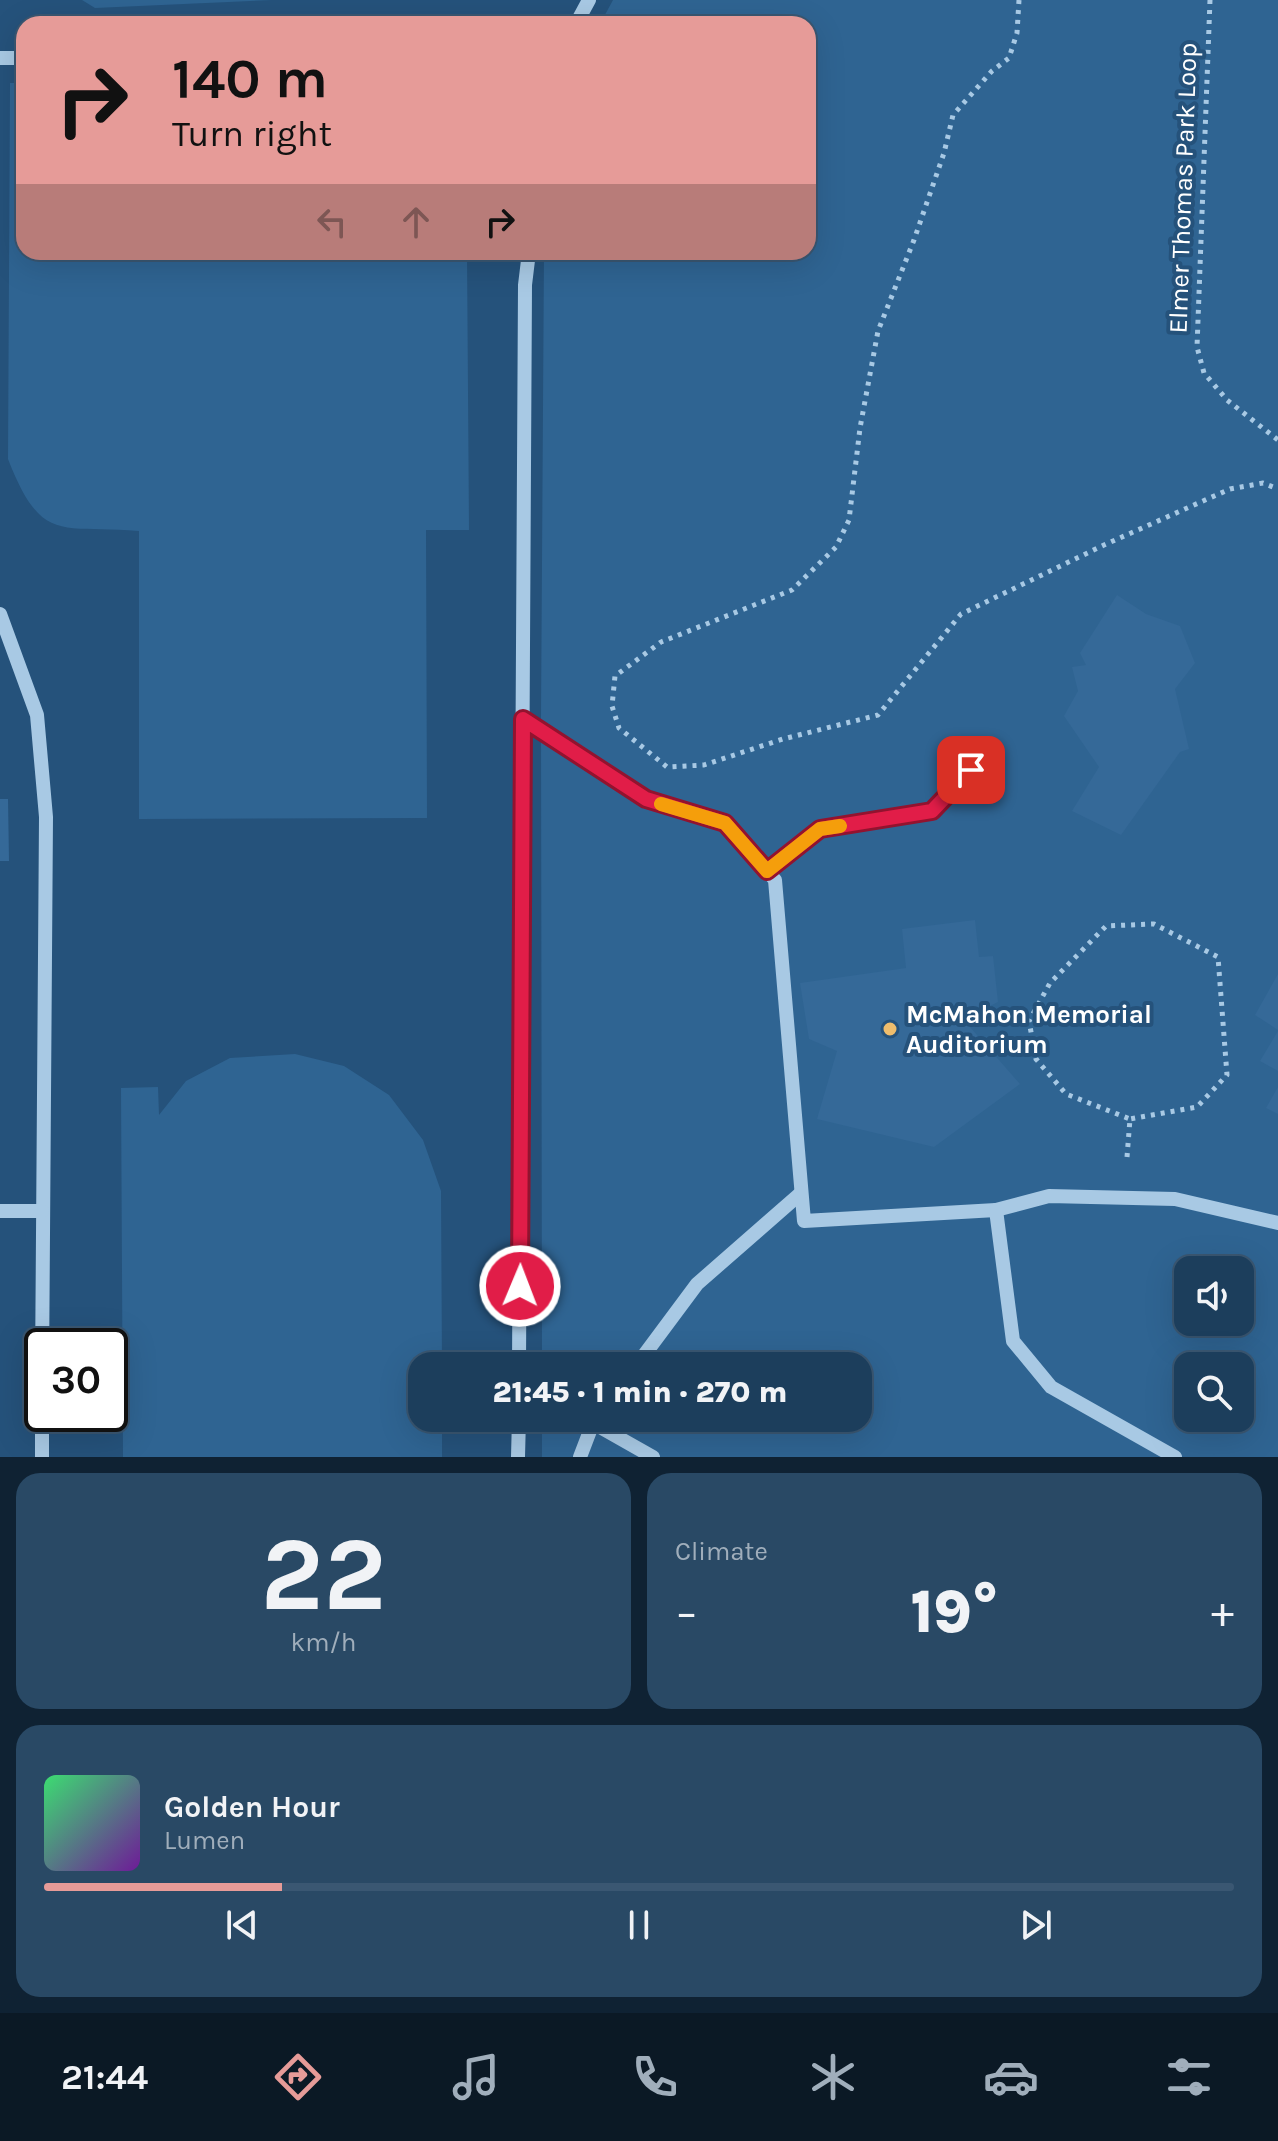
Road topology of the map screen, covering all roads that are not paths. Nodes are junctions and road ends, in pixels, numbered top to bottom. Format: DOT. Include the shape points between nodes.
graph roads {
  1 [pos="528,260"];
  2 [pos="0,614"];
  3 [pos="523,719"];
  4 [pos="990,749"];
  5 [pos="767,871"];
  6 [pos="801,1193"];
  7 [pos="996,1210"];
  8 [pos="0,1211"];
  9 [pos="42,1211"];
  10 [pos="1278,1223"];
  11 [pos="42,1328"];
  12 [pos="519,1352"];
  13 [pos="646,1352"];
  14 [pos="42,1432"];
  15 [pos="519,1432"];
  16 [pos="587,1432"];
  17 [pos="611,1432"];
  18 [pos="42,1457"];
  19 [pos="518,1457"];
  20 [pos="580,1457"];
  21 [pos="653,1457"];
  22 [pos="1175,1457"];
  1 -- 3 [label="street"];
  2 -- 9 [label="street" via="37,715 46,817"];
  3 -- 5 [label="street" via="646,799 725,823"];
  3 -- 12 [label="street"];
  4 -- 5 [label="street" via="932,811 820,829"];
  5 -- 6 [label="street" via="775,880"];
  6 -- 7 [label="street" via="804,1221"];
  6 -- 13 [label="street" via="697,1284"];
  7 -- 10 [label="street" via="1049,1196 1175,1199"];
  7 -- 22 [label="street" via="1013,1341 1051,1387"];
  8 -- 9 [label="street"];
  9 -- 11 [label="street"];
  14 -- 18 [label="street"];
  15 -- 19 [label="street"];
  16 -- 20 [label="street"];
  17 -- 21 [label="street"];
}
